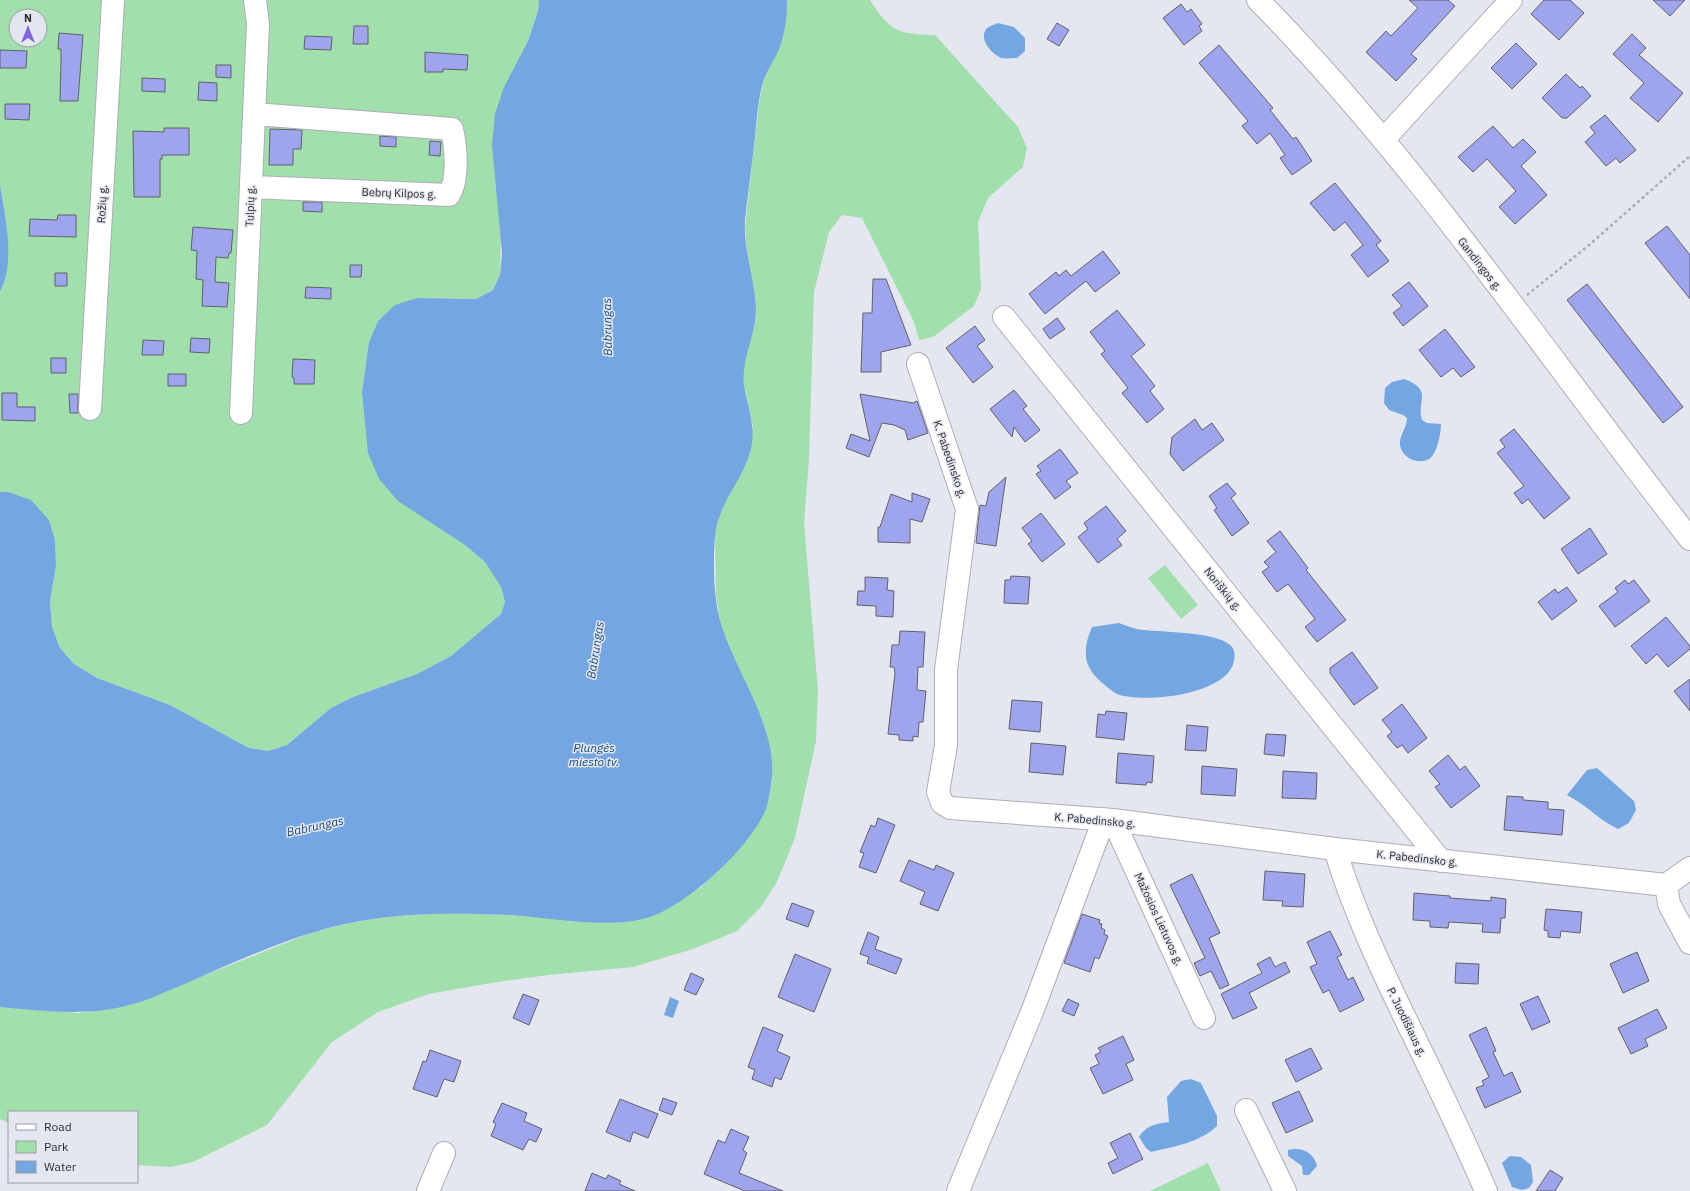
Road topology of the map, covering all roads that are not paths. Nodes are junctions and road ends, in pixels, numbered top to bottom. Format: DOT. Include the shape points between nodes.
graph roads {
  1 [pos="113,0"];
  2 [pos="255,0"];
  3 [pos="1258,0"];
  4 [pos="1511,0"];
  5 [pos="254,114"];
  6 [pos="1384,139"];
  7 [pos="251,187"];
  8 [pos="1004,318"];
  9 [pos="918,364"];
  10 [pos="90,409"];
  11 [pos="241,413"];
  12 [pos="1690,539"];
  13 [pos="1109,820"];
  14 [pos="1335,849"];
  15 [pos="1441,861"];
  16 [pos="1690,868"];
  17 [pos="1666,885"];
  18 [pos="1690,943"];
  19 [pos="1204,1018"];
  20 [pos="1246,1110"];
  21 [pos="444,1153"];
  22 [pos="428,1191"];
  23 [pos="958,1191"];
  24 [pos="1285,1191"];
  25 [pos="1486,1191"];
  1 -- 10 [label="street, Rožių g."];
  2 -- 5 [label="street, Tulpių g." via="258,24"];
  3 -- 6 [label="street, Gandingos g." via="1304,47"];
  4 -- 6 [label="street"];
  5 -- 7 [label="street, Tulpių g."];
  5 -- 7 [label="street, Bebrų Kilpos g." via="452,129 455,145 454,187 449,195"];
  6 -- 12 [label="street, Gandingos g."];
  7 -- 11 [label="street, Tulpių g."];
  8 -- 15 [label="street, Noriškių g."];
  9 -- 13 [label="street, K. Pabedinsko g." via="967,509 946,670 946,745 938,792 942,803 950,808"];
  13 -- 14 [label="street, K. Pabedinsko g."];
  13 -- 19 [label="street, Mažosios Lietuvos g."];
  13 -- 23 [label="street"];
  14 -- 15 [label="street, K. Pabedinsko g."];
  14 -- 25 [label="street, P. Juodišiaus g." via="1355,910"];
  15 -- 17 [label="street, K. Pabedinsko g."];
  16 -- 17 [label="street"];
  17 -- 18 [label="street" via="1669,904"];
  20 -- 24 [label="street"];
  21 -- 22 [label="street"];
}
